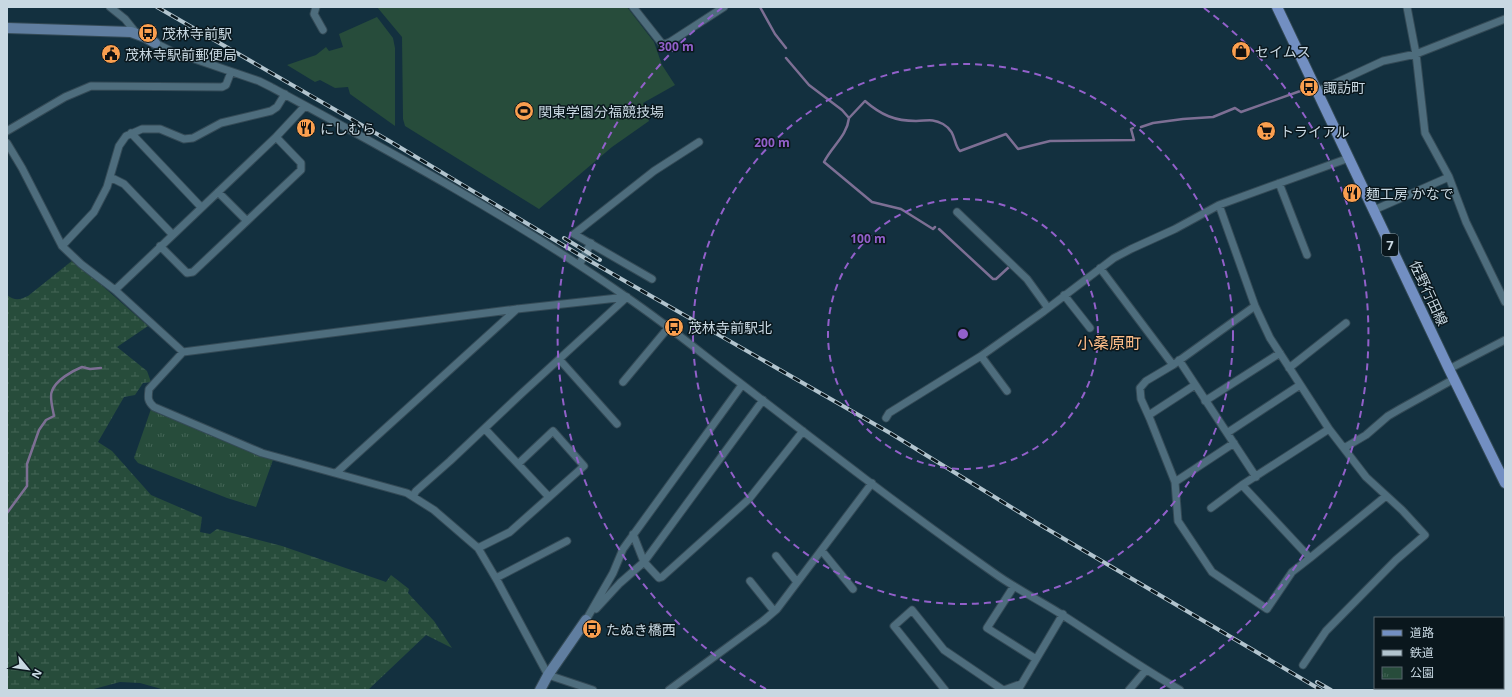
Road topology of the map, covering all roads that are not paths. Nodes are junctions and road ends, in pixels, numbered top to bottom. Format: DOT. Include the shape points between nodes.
graph roads {
  1 [pos="110,7"];
  2 [pos="316,7"];
  3 [pos="633,7"];
  4 [pos="724,7"];
  5 [pos="1277,7"];
  6 [pos="1407,7"];
  7 [pos="1505,19"];
  8 [pos="7,28"];
  9 [pos="323,30"];
  10 [pos="137,34"];
  11 [pos="155,43"];
  12 [pos="1416,54"];
  13 [pos="231,72"];
  14 [pos="1318,91"];
  15 [pos="285,94"];
  16 [pos="305,106"];
  17 [pos="7,131"];
  18 [pos="131,133"];
  19 [pos="276,137"];
  20 [pos="699,142"];
  21 [pos="7,143"];
  22 [pos="1349,158"];
  23 [pos="110,177"];
  24 [pos="1448,177"];
  25 [pos="1279,183"];
  26 [pos="218,192"];
  27 [pos="1219,205"];
  28 [pos="201,207"];
  29 [pos="1374,210"];
  30 [pos="957,212"];
  31 [pos="247,221"];
  32 [pos="172,234"];
  33 [pos="591,243"];
  34 [pos="62,246"];
  35 [pos="160,246"];
  36 [pos="1307,255"];
  37 [pos="579,265"];
  38 [pos="1100,268"];
  39 [pos="652,279"];
  40 [pos="115,290"];
  41 [pos="1064,295"];
  42 [pos="627,297"];
  43 [pos="1505,302"];
  44 [pos="1254,306"];
  45 [pos="1048,308"];
  46 [pos="518,309"];
  47 [pos="1346,323"];
  48 [pos="668,328"];
  49 [pos="1090,328"];
  50 [pos="1505,340"];
  51 [pos="183,352"];
  52 [pos="1280,353"];
  53 [pos="981,356"];
  54 [pos="559,359"];
  55 [pos="1179,360"];
  56 [pos="1173,365"];
  57 [pos="1289,368"];
  58 [pos="1449,369"];
  59 [pos="1454,380"];
  60 [pos="623,382"];
  61 [pos="742,385"];
  62 [pos="1195,385"];
  63 [pos="1300,386"];
  64 [pos="1006,391"];
  65 [pos="763,400"];
  66 [pos="1206,401"];
  67 [pos="1149,415"];
  68 [pos="886,418"];
  69 [pos="617,424"];
  70 [pos="485,428"];
  71 [pos="1329,429"];
  72 [pos="802,431"];
  73 [pos="1227,433"];
  74 [pos="1234,443"];
  75 [pos="1344,448"];
  76 [pos="518,464"];
  77 [pos="336,473"];
  78 [pos="1256,477"];
  79 [pos="1175,482"];
  80 [pos="872,483"];
  81 [pos="1505,483"];
  82 [pos="1242,485"];
  83 [pos="413,496"];
  84 [pos="1386,496"];
  85 [pos="549,497"];
  86 [pos="1211,508"];
  87 [pos="633,534"];
  88 [pos="567,541"];
  89 [pos="478,548"];
  90 [pos="822,551"];
  91 [pos="776,556"];
  92 [pos="1310,558"];
  93 [pos="644,562"];
  94 [pos="496,578"];
  95 [pos="750,580"];
  96 [pos="797,582"];
  97 [pos="1014,586"];
  98 [pos="853,589"];
  99 [pos="774,611"];
  100 [pos="1063,614"];
  101 [pos="586,620"];
  102 [pos="1036,659"];
  103 [pos="1303,665"];
  104 [pos="1146,670"];
  105 [pos="548,675"];
  106 [pos="1020,687"];
  107 [pos="540,690"];
  108 [pos="593,690"];
  109 [pos="669,690"];
  110 [pos="945,690"];
  111 [pos="1004,690"];
  112 [pos="1129,690"];
  113 [pos="1180,690"];
  1 -- 10 [label="street" via="125,19"];
  2 -- 9 [label="street" via="314,14"];
  3 -- 4 [label="street" via="663,44"];
  5 -- 14 [label="main road, 佐野行田線 / 7"];
  6 -- 12 [label="street"];
  7 -- 12 [label="street"];
  8 -- 10 [label="street"];
  10 -- 11 [label="street"];
  11 -- 13 [label="street"];
  12 -- 14 [label="street" via="1383,60"];
  12 -- 24 [label="street" via="1425,133"];
  13 -- 15 [label="street" via="259,81"];
  13 -- 17 [label="street" via="226,85 222,87 91,86 65,96"];
  14 -- 22 [label="main road, 佐野行田線 / 7"];
  15 -- 16 [label="street"];
  15 -- 18 [label="street" via="277,107 271,111 221,123 193,138 184,138 160,129 142,129"];
  16 -- 19 [label="street"];
  16 -- 37 [label="street" via="380,146"];
  18 -- 23 [label="street" via="119,146"];
  18 -- 28 [label="street"];
  19 -- 26 [label="street"];
  19 -- 31 [label="street" via="301,163 301,170"];
  20 -- 33 [label="street" via="654,171 574,234"];
  21 -- 34 [label="street"];
  22 -- 25 [label="street"];
  22 -- 29 [label="main road, 佐野行田線 / 7"];
  23 -- 32 [label="street" via="124,184"];
  23 -- 34 [label="street" via="94,212"];
  24 -- 29 [label="street"];
  24 -- 43 [label="street" via="1466,222"];
  25 -- 27 [label="street"];
  25 -- 36 [label="street"];
  26 -- 28 [label="street"];
  26 -- 31 [label="street"];
  27 -- 38 [label="street" via="1131,249"];
  27 -- 44 [label="street"];
  28 -- 32 [label="street"];
  29 -- 58 [label="main road, 佐野行田線 / 7"];
  30 -- 45 [label="street" via="1027,278"];
  31 -- 35 [label="street" via="193,272 187,273"];
  32 -- 35 [label="street"];
  33 -- 37 [label="street"];
  33 -- 39 [label="street"];
  34 -- 40 [label="street"];
  35 -- 40 [label="street"];
  37 -- 42 [label="street"];
  38 -- 41 [label="street"];
  38 -- 56 [label="street"];
  40 -- 51 [label="street"];
  41 -- 45 [label="street"];
  41 -- 49 [label="street"];
  42 -- 46 [label="street"];
  42 -- 48 [label="street"];
  42 -- 54 [label="street"];
  44 -- 52 [label="street"];
  44 -- 55 [label="street"];
  45 -- 53 [label="street"];
  46 -- 51 [label="street"];
  46 -- 77 [label="street"];
  47 -- 57 [label="street"];
  48 -- 60 [label="street"];
  48 -- 61 [label="street"];
  50 -- 58 [label="street"];
  51 -- 77 [label="street" via="149,389 148,400 154,407 262,453"];
  52 -- 57 [label="street"];
  52 -- 66 [label="street"];
  53 -- 64 [label="street"];
  53 -- 68 [label="street"];
  54 -- 69 [label="street"];
  54 -- 70 [label="street"];
  55 -- 56 [label="street"];
  55 -- 62 [label="street"];
  56 -- 67 [label="street" via="1146,381 1140,388 1141,399"];
  57 -- 63 [label="street"];
  58 -- 59 [label="main road, 佐野行田線 / 7"];
  59 -- 75 [label="street" via="1394,412 1366,435"];
  59 -- 81 [label="main road, 佐野行田線 / 7"];
  61 -- 65 [label="street"];
  61 -- 87 [label="street"];
  62 -- 66 [label="street"];
  62 -- 67 [label="street"];
  63 -- 71 [label="street"];
  63 -- 73 [label="street"];
  65 -- 72 [label="street"];
  65 -- 93 [label="street"];
  66 -- 73 [label="street"];
  67 -- 79 [label="street"];
  70 -- 76 [label="street"];
  70 -- 83 [label="street"];
  71 -- 75 [label="street"];
  71 -- 78 [label="street"];
  72 -- 80 [label="street"];
  72 -- 93 [label="street" via="749,499 662,577 659,578"];
  73 -- 74 [label="street"];
  74 -- 78 [label="street"];
  74 -- 79 [label="street"];
  75 -- 84 [label="street" via="1366,477"];
  76 -- 85 [label="street"];
  76 -- 85 [label="street" via="553,431 584,466"];
  77 -- 83 [label="street"];
  78 -- 82 [label="street"];
  79 -- 92 [label="street" via="1178,521 1212,572 1267,609 1292,572"];
  80 -- 90 [label="street"];
  80 -- 97 [label="street"];
  82 -- 86 [label="street"];
  82 -- 92 [label="street"];
  83 -- 89 [label="street" via="434,510"];
  84 -- 92 [label="street"];
  84 -- 103 [label="street" via="1425,535 1396,560 1326,631"];
  85 -- 89 [label="street" via="510,532"];
  87 -- 93 [label="street"];
  87 -- 101 [label="street" via="620,552 613,573"];
  88 -- 94 [label="street"];
  89 -- 94 [label="street"];
  90 -- 96 [label="street"];
  90 -- 98 [label="street"];
  91 -- 96 [label="street"];
  93 -- 101 [label="street" via="620,583"];
  94 -- 105 [label="street"];
  95 -- 99 [label="street"];
  96 -- 99 [label="street"];
  97 -- 100 [label="street"];
  97 -- 102 [label="street" via="987,628"];
  99 -- 109 [label="street"];
  100 -- 102 [label="street"];
  100 -- 104 [label="street"];
  101 -- 105 [label="street"];
  102 -- 106 [label="street"];
  104 -- 112 [label="street"];
  104 -- 113 [label="street"];
  105 -- 107 [label="street"];
  105 -- 108 [label="street"];
  106 -- 111 [label="street"];
  110 -- 111 [label="street" via="894,626 912,610 944,650"];
}
